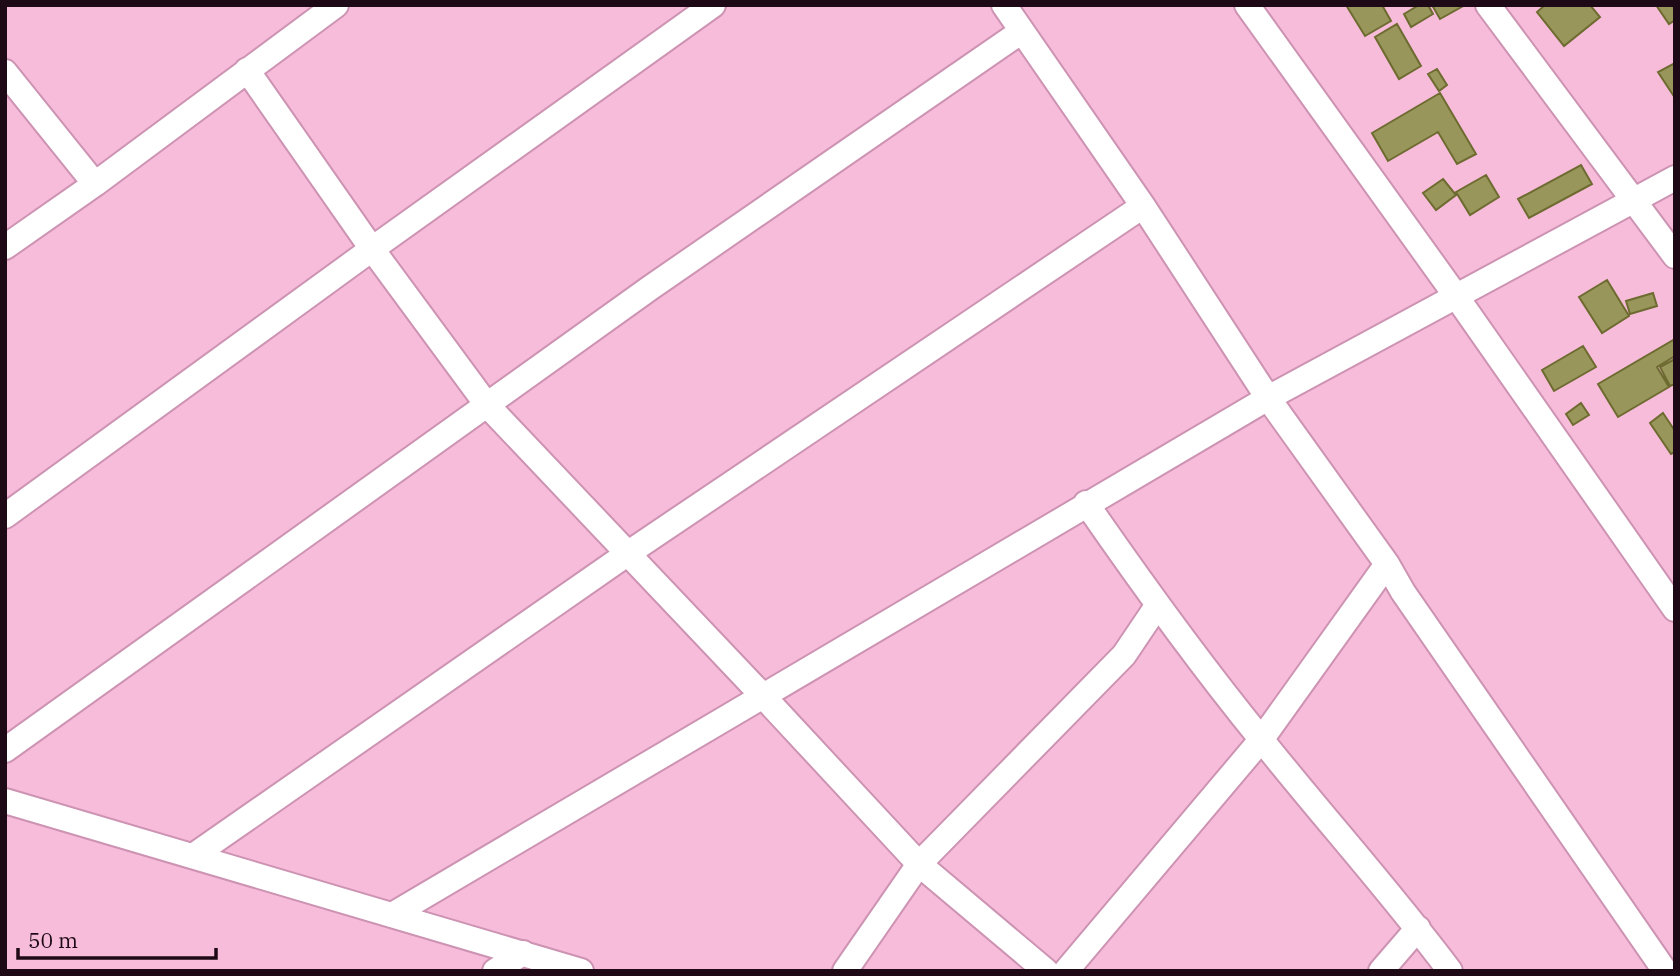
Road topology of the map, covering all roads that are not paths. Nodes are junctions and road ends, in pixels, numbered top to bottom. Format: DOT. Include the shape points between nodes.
graph roads {
  1 [pos="336,5"];
  2 [pos="713,5"];
  3 [pos="1004,5"];
  4 [pos="1247,5"];
  5 [pos="1488,5"];
  6 [pos="1022,31"];
  7 [pos="247,70"];
  8 [pos="5,72"];
  9 [pos="1675,178"];
  10 [pos="95,184"];
  11 [pos="1633,199"];
  12 [pos="1143,206"];
  13 [pos="5,247"];
  14 [pos="372,249"];
  15 [pos="1675,256"];
  16 [pos="1456,296"];
  17 [pos="1268,398"];
  18 [pos="487,405"];
  19 [pos="1086,503"];
  20 [pos="5,516"];
  21 [pos="626,554"];
  22 [pos="1387,565"];
  23 [pos="1157,606"];
  24 [pos="1675,609"];
  25 [pos="762,695"];
  26 [pos="1261,740"];
  27 [pos="5,750"];
  28 [pos="5,801"];
  29 [pos="193,856"];
  30 [pos="919,864"];
  31 [pos="392,915"];
  32 [pos="1418,928"];
  33 [pos="523,953"];
  34 [pos="495,971"];
  35 [pos="581,971"];
  36 [pos="845,971"];
  37 [pos="1046,971"];
  38 [pos="1066,971"];
  39 [pos="1381,971"];
  40 [pos="1450,971"];
  41 [pos="1665,971"];
  1 -- 7 [label="street"];
  2 -- 14 [label="street"];
  3 -- 6 [label="street"];
  4 -- 16 [label="street"];
  5 -- 11 [label="street"];
  6 -- 12 [label="street"];
  6 -- 18 [label="street"];
  7 -- 10 [label="street"];
  7 -- 14 [label="street"];
  8 -- 10 [label="street"];
  9 -- 11 [label="street"];
  10 -- 13 [label="street"];
  11 -- 15 [label="street"];
  11 -- 16 [label="street"];
  12 -- 17 [label="street"];
  12 -- 21 [label="street"];
  14 -- 18 [label="street"];
  14 -- 20 [label="street"];
  16 -- 17 [label="street"];
  16 -- 24 [label="street"];
  17 -- 19 [label="street"];
  17 -- 22 [label="street"];
  18 -- 21 [label="street"];
  18 -- 27 [label="street"];
  19 -- 23 [label="street"];
  19 -- 25 [label="street"];
  21 -- 25 [label="street"];
  21 -- 29 [label="street"];
  22 -- 26 [label="street"];
  22 -- 41 [label="street"];
  23 -- 26 [label="street"];
  23 -- 30 [label="street" via="1124,655"];
  25 -- 30 [label="street"];
  25 -- 31 [label="street"];
  26 -- 32 [label="street"];
  26 -- 38 [label="street"];
  28 -- 29 [label="street"];
  29 -- 31 [label="street"];
  30 -- 36 [label="street"];
  30 -- 37 [label="street"];
  31 -- 33 [label="street"];
  32 -- 39 [label="street"];
  32 -- 40 [label="street"];
  33 -- 34 [label="street"];
  33 -- 35 [label="street"];
}
